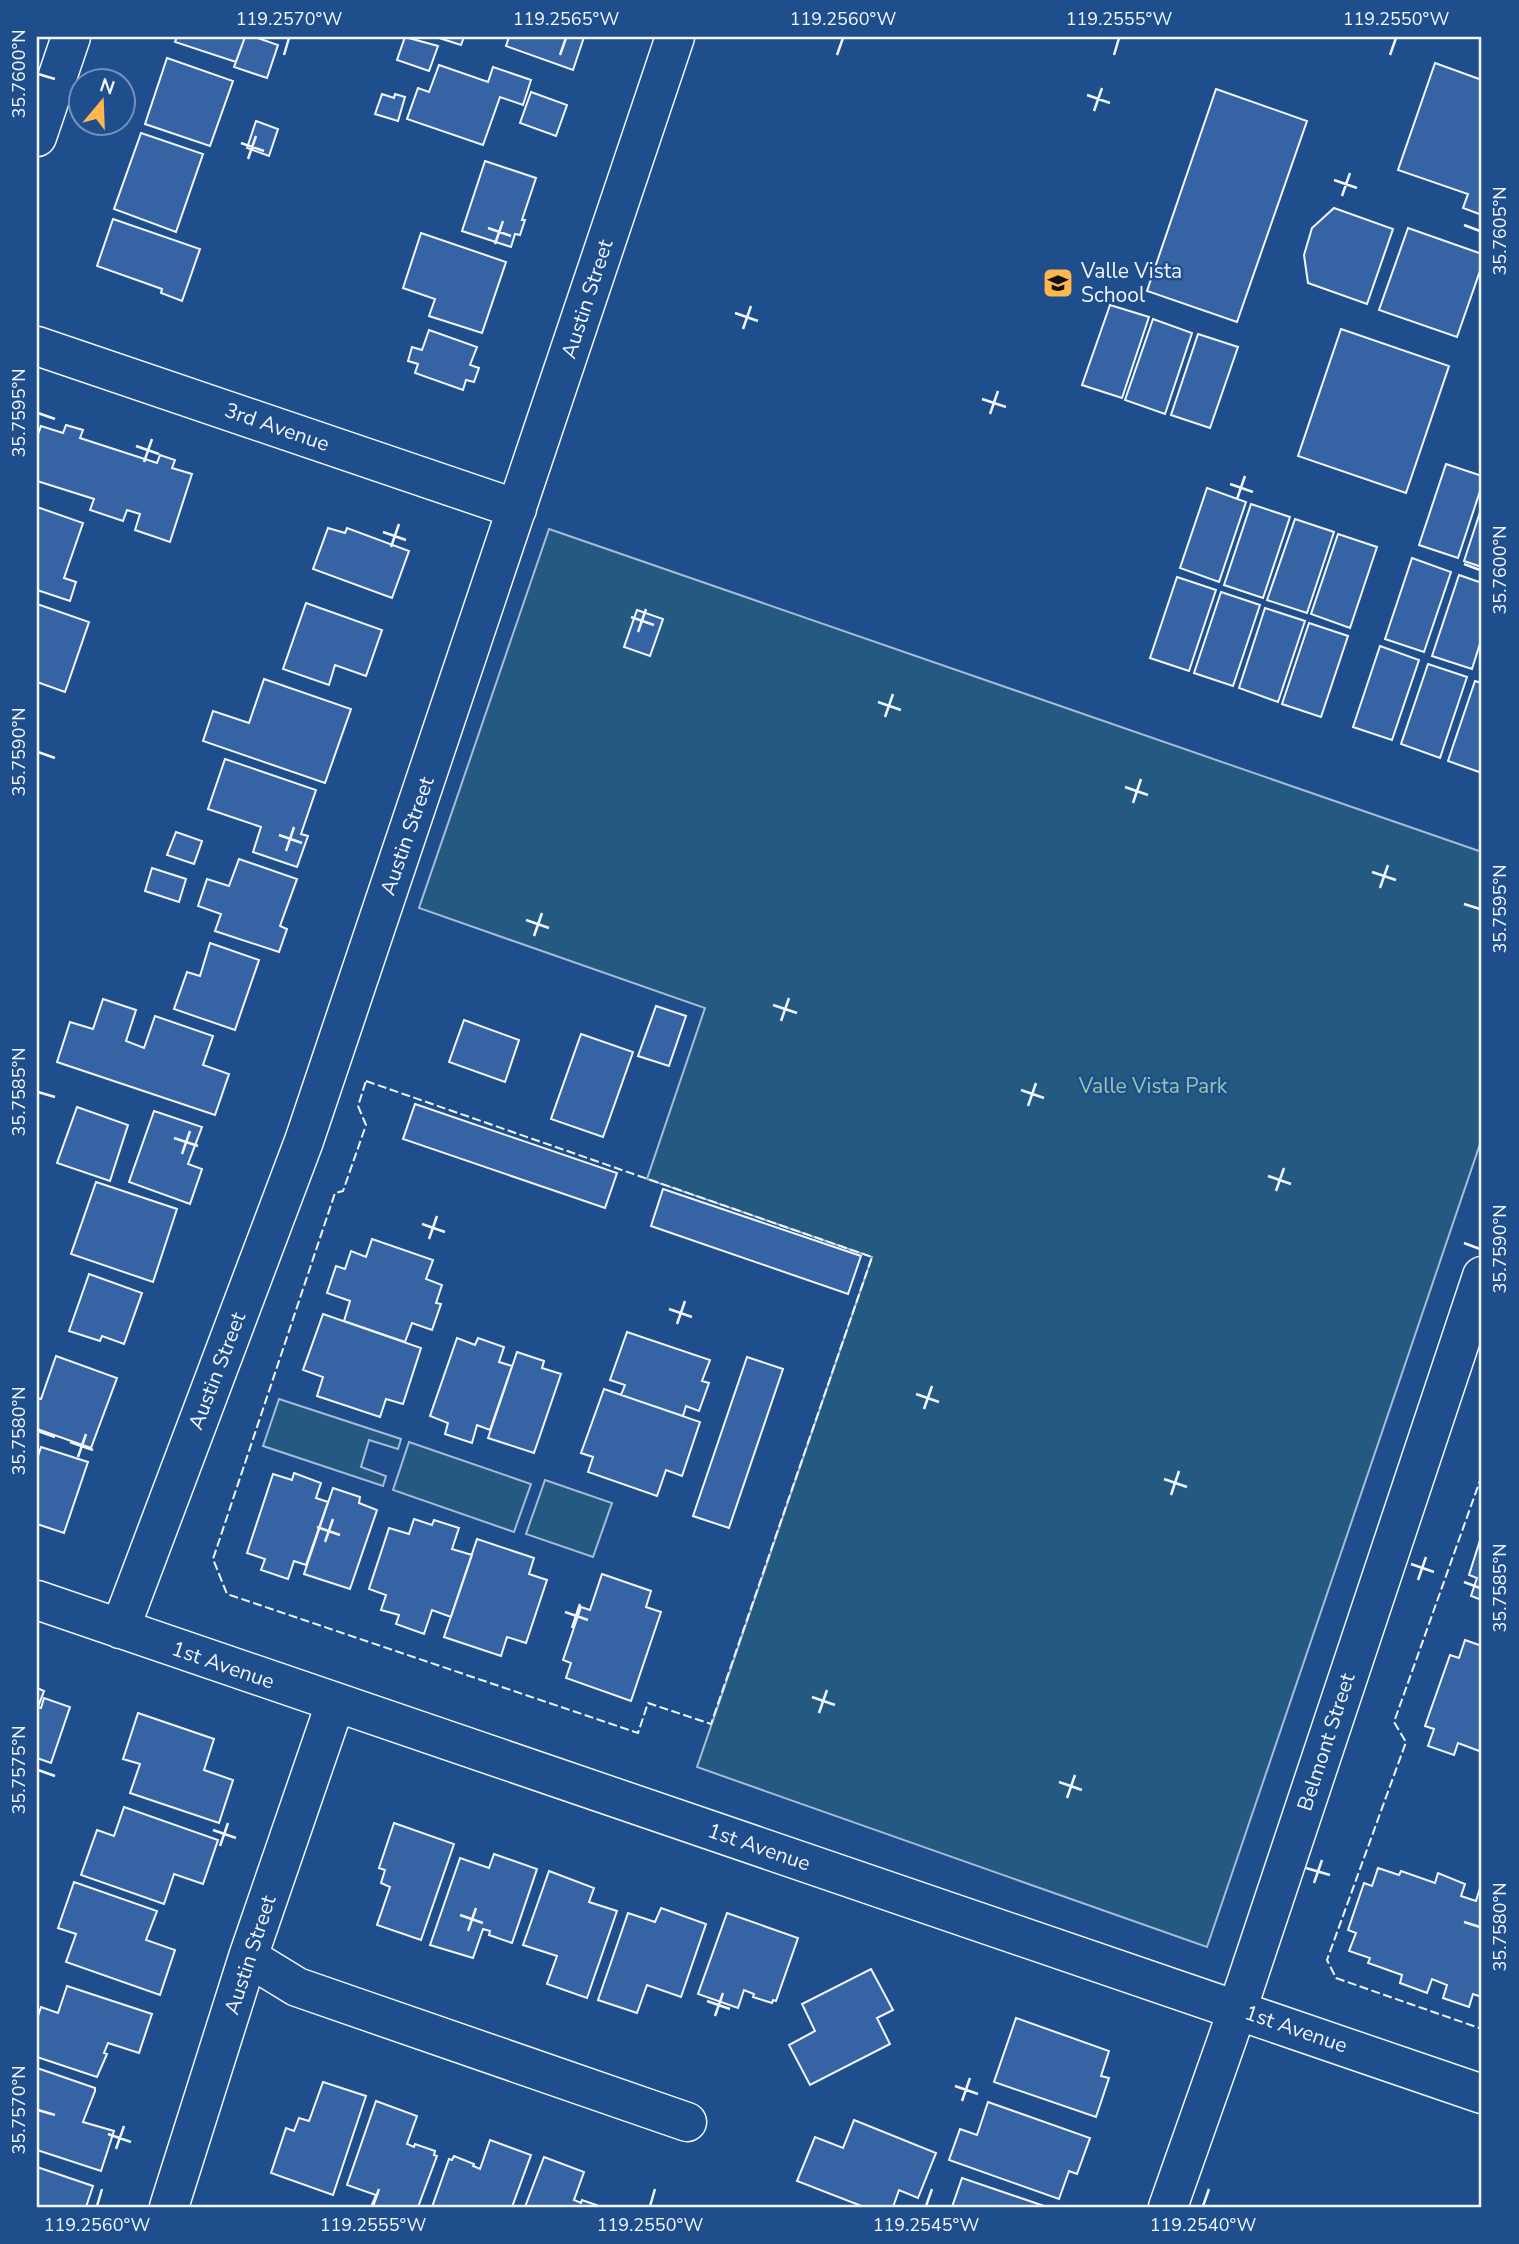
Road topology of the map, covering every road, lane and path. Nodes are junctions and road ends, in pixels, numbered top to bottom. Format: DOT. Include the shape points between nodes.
graph roads {
  1 [pos="71,37"];
  2 [pos="675,37"];
  3 [pos="37,137"];
  4 [pos="37,346"];
  5 [pos="517,509"];
  6 [pos="1482,1276"];
  7 [pos="37,1601"];
  8 [pos="120,1629"];
  9 [pos="335,1704"];
  10 [pos="248,1957"];
  11 [pos="1237,2008"];
  12 [pos="1482,2094"];
  13 [pos="687,2122"];
  14 [pos="169,2207"];
  15 [pos="1168,2207"];
  1 -- 3 [label="street"];
  2 -- 5 [label="street, Austin Street"];
  4 -- 5 [label="street, 3rd Avenue"];
  5 -- 8 [label="street, Austin Street" via="304,1141"];
  6 -- 11 [label="street, Belmont Street"];
  7 -- 8 [label="street, 1st Avenue"];
  8 -- 9 [label="street, 1st Avenue"];
  9 -- 10 [label="street, Austin Street"];
  9 -- 11 [label="street, 1st Avenue"];
  10 -- 13 [label="street" via="297,1987"];
  10 -- 14 [label="street, Austin Street"];
  11 -- 12 [label="street, 1st Avenue"];
  11 -- 15 [label="street, Belmont Street"];
}
